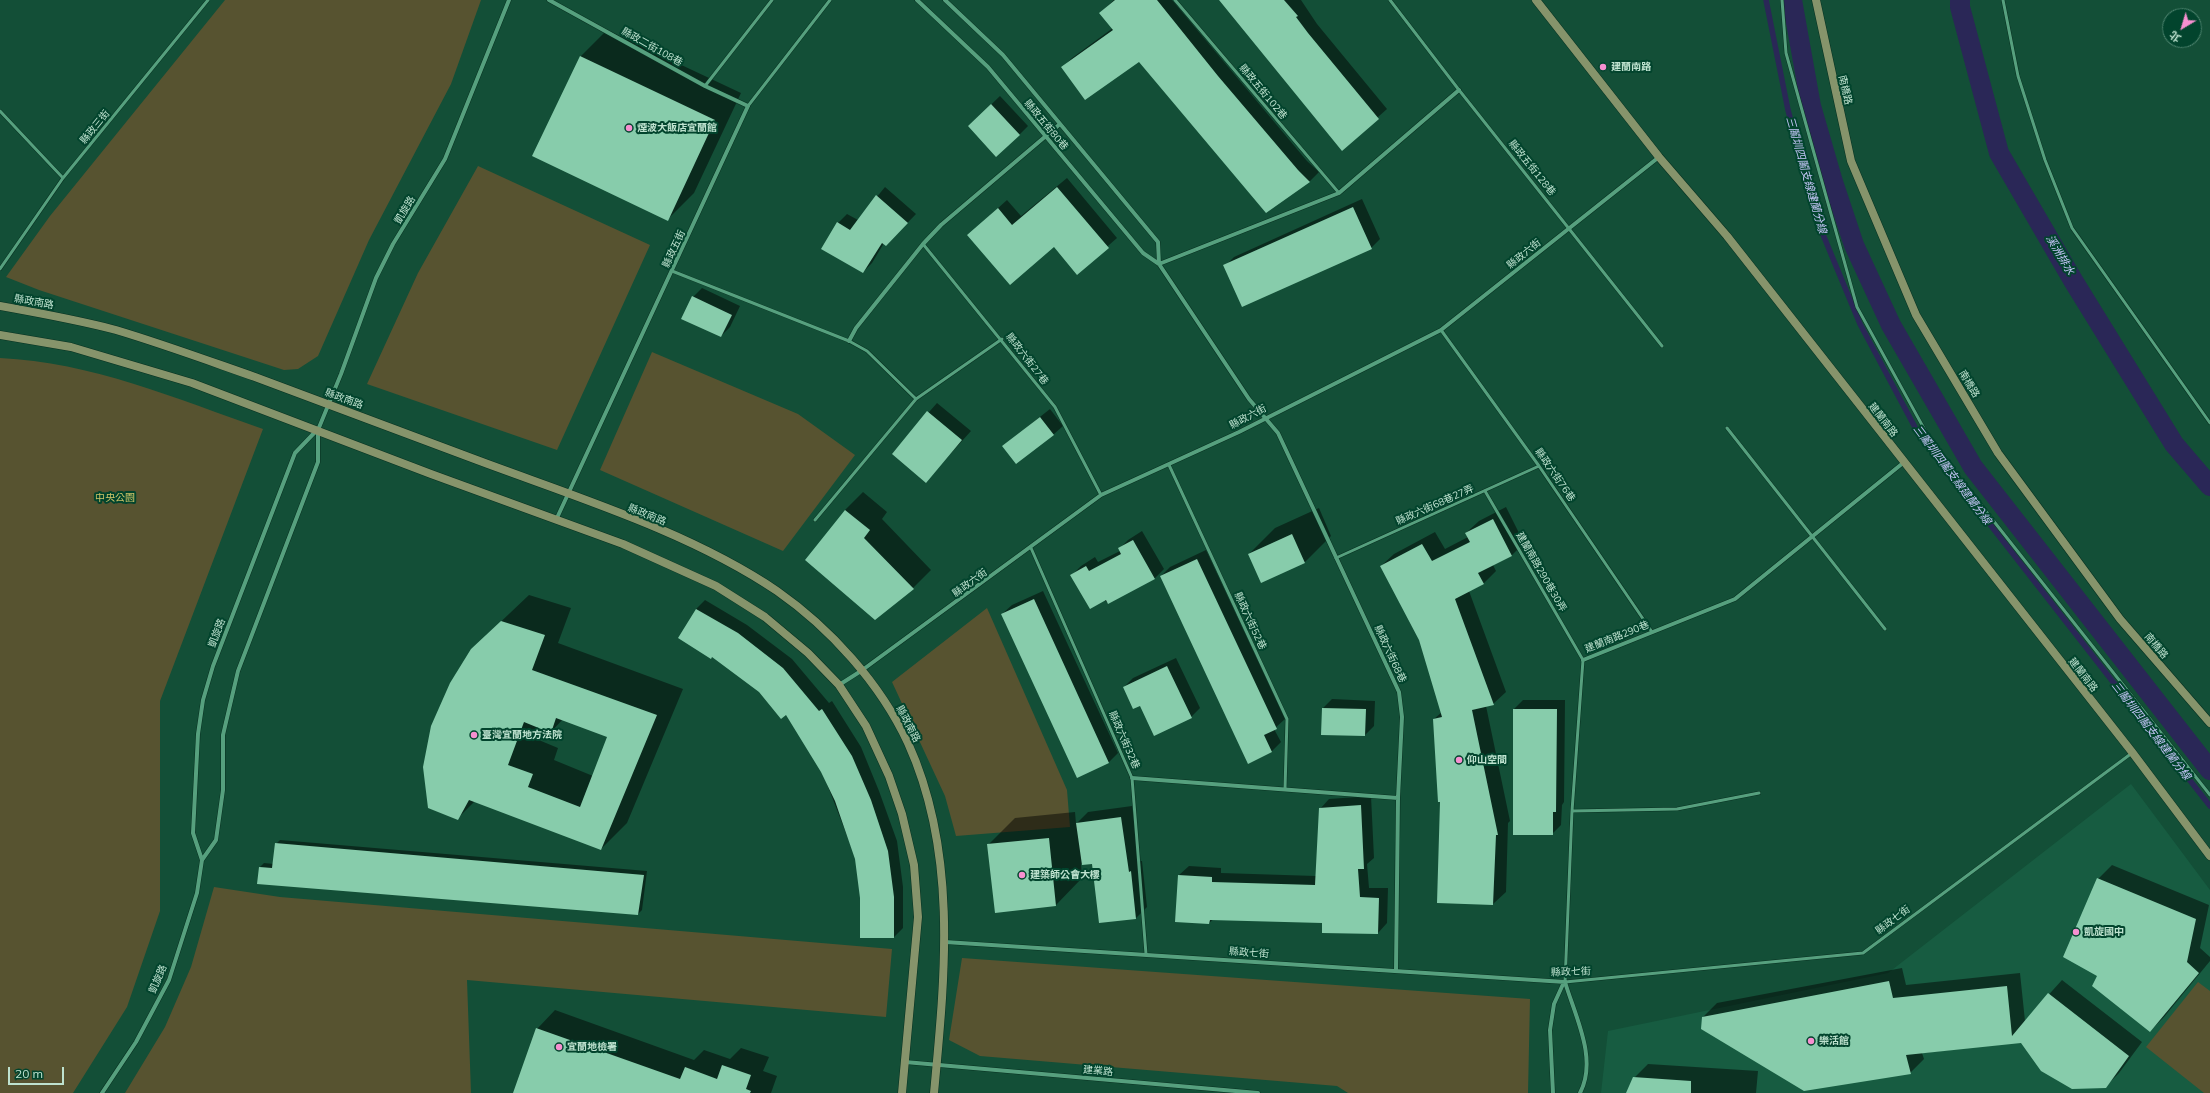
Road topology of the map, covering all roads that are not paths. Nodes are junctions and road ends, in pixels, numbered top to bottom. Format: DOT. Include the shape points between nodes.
graph roads {
  1 [pos="208,0"];
  2 [pos="509,0"];
  3 [pos="549,0"];
  4 [pos="772,0"];
  5 [pos="830,0"];
  6 [pos="917,0"];
  7 [pos="945,0"];
  8 [pos="1175,0"];
  9 [pos="1390,0"];
  10 [pos="1536,0"];
  11 [pos="1782,0"];
  12 [pos="1816,0"];
  13 [pos="2003,0"];
  14 [pos="705,86"];
  15 [pos="1459,90"];
  16 [pos="748,106"];
  17 [pos="0,111"];
  18 [pos="1060,124"];
  19 [pos="1045,137"];
  20 [pos="1659,157"];
  21 [pos="63,178"];
  22 [pos="1338,193"];
  23 [pos="1568,228"];
  24 [pos="923,244"];
  25 [pos="1159,264"];
  26 [pos="0,269"];
  27 [pos="672,271"];
  28 [pos="0,306"];
  29 [pos="1441,330"];
  30 [pos="0,335"];
  31 [pos="1002,339"];
  32 [pos="849,341"];
  33 [pos="1662,346"];
  34 [pos="916,399"];
  35 [pos="328,403"];
  36 [pos="1264,418"];
  37 [pos="2210,423"];
  38 [pos="1727,428"];
  39 [pos="318,430"];
  40 [pos="1903,463"];
  41 [pos="1169,465"];
  42 [pos="1539,466"];
  43 [pos="1485,492"];
  44 [pos="568,494"];
  45 [pos="1101,495"];
  46 [pos="556,520"];
  47 [pos="815,520"];
  48 [pos="1813,536"];
  49 [pos="1031,548"];
  50 [pos="1336,558"];
  51 [pos="1885,630"];
  52 [pos="1652,632"];
  53 [pos="1583,660"];
  54 [pos="861,671"];
  55 [pos="839,685"];
  56 [pos="2210,723"];
  57 [pos="2132,752"];
  58 [pos="1132,778"];
  59 [pos="1285,789"];
  60 [pos="1759,793"];
  61 [pos="2210,795"];
  62 [pos="1398,798"];
  63 [pos="1572,810"];
  64 [pos="2210,856"];
  65 [pos="202,860"];
  66 [pos="945,942"];
  67 [pos="1146,954"];
  68 [pos="1396,970"];
  69 [pos="1565,982"];
  70 [pos="904,1062"];
  71 [pos="936,1066"];
  72 [pos="102,1093"];
  73 [pos="902,1093"];
  74 [pos="934,1093"];
  75 [pos="1258,1093"];
  76 [pos="1553,1093"];
  77 [pos="1580,1093"];
  1 -- 21 [label="lane, 縣政三街"];
  2 -- 35 [label="street, 凱旋路" via="446,159 393,244 376,278"];
  3 -- 14 [label="street, 縣政二街108巷"];
  4 -- 14 [label="lane"];
  5 -- 16 [label="lane, 縣政五街"];
  6 -- 19 [label="street, 縣政五街80巷" via="988,67"];
  7 -- 18 [label="street, 縣政五街80巷" via="1003,55"];
  8 -- 22 [label="lane, 縣政五街102巷"];
  9 -- 15 [label="lane, 縣政五街128巷"];
  10 -- 20 [label="street, 建蘭南路"];
  11 -- 61 [label="lane" via="1786,53 1857,307 1932,443"];
  12 -- 56 [label="street, 南橋路" via="1851,161 1916,315 1998,453 2120,619"];
  13 -- 37 [label="lane" via="2018,76 2045,160 2072,228"];
  14 -- 16 [label="street, 縣政二街108巷"];
  15 -- 22 [label="street"];
  15 -- 23 [label="lane, 縣政五街128巷"];
  16 -- 27 [label="street, 縣政五街"];
  17 -- 21 [label="lane"];
  18 -- 19 [label="street"];
  18 -- 25 [label="street, 縣政五街80巷" via="1158,242"];
  19 -- 24 [label="street" via="941,225"];
  19 -- 25 [label="street, 縣政五街80巷" via="1143,253"];
  20 -- 23 [label="street, 縣政六街"];
  20 -- 40 [label="street, 建蘭南路" via="1727,236"];
  21 -- 26 [label="lane, 縣政三街"];
  22 -- 25 [label="street"];
  23 -- 29 [label="street, 縣政六街"];
  23 -- 33 [label="lane, 縣政五街128巷"];
  24 -- 31 [label="lane, 縣政六街27巷"];
  24 -- 32 [label="street" via="856,328"];
  25 -- 36 [label="street, 縣政五街80巷"];
  27 -- 32 [label="lane"];
  27 -- 44 [label="street, 縣政五街"];
  28 -- 35 [label="street, 縣政南路" via="114,330"];
  29 -- 36 [label="street, 縣政六街"];
  29 -- 42 [label="lane, 縣政六街76巷"];
  30 -- 39 [label="street" via="71,347 127,362 192,383"];
  31 -- 34 [label="lane"];
  31 -- 45 [label="lane, 縣政六街27巷" via="1055,407"];
  32 -- 34 [label="lane" via="867,351"];
  34 -- 47 [label="lane"];
  35 -- 39 [label="street, 凱旋路"];
  35 -- 44 [label="street, 縣政南路"];
  36 -- 41 [label="street, 縣政六街"];
  36 -- 50 [label="street, 縣政六街68巷" via="1278,433"];
  38 -- 48 [label="lane"];
  39 -- 46 [label="street"];
  39 -- 65 [label="street, 凱旋路" via="318,462 238,671 229,704 223,735 223,790 216,840"];
  39 -- 65 [label="street, 凱旋路" via="295,452 207,686 198,734 193,833"];
  40 -- 48 [label="street, 建蘭南路290巷"];
  40 -- 57 [label="street, 建蘭南路"];
  41 -- 45 [label="street, 縣政六街"];
  41 -- 59 [label="lane, 縣政六街52巷" via="1287,719"];
  42 -- 43 [label="lane, 縣政六街68巷27弄"];
  42 -- 52 [label="lane, 縣政六街76巷"];
  43 -- 50 [label="lane, 縣政六街68巷27弄"];
  43 -- 53 [label="lane, 建蘭南路290巷30弄"];
  44 -- 46 [label="street, 縣政五街"];
  44 -- 54 [label="street, 縣政南路" via="646,524 726,560 778,592 828,633"];
  45 -- 49 [label="street, 縣政六街"];
  46 -- 55 [label="street" via="623,544 716,586 764,617 808,653"];
  48 -- 51 [label="lane"];
  48 -- 52 [label="street, 建蘭南路290巷" via="1735,599"];
  49 -- 54 [label="street, 縣政六街"];
  49 -- 58 [label="lane, 縣政六街32巷"];
  50 -- 62 [label="street, 縣政六街68巷" via="1399,692 1402,717"];
  52 -- 53 [label="street, 建蘭南路290巷"];
  53 -- 63 [label="lane, 建蘭南路290巷"];
  54 -- 55 [label="street, 縣政六街"];
  54 -- 66 [label="street, 縣政南路" via="887,706 907,742 928,796 940,851"];
  55 -- 70 [label="street" via="866,726 889,776 902,814 914,865 918,917"];
  57 -- 64 [label="street, 建蘭南路"];
  57 -- 69 [label="lane, 縣政七街" via="1863,953"];
  58 -- 59 [label="street"];
  58 -- 67 [label="lane, 縣政六街32巷"];
  59 -- 62 [label="street"];
  60 -- 63 [label="lane" via="1677,810"];
  62 -- 68 [label="street, 縣政六街68巷"];
  63 -- 69 [label="lane, 建蘭南路290巷"];
  65 -- 72 [label="street, 凱旋路" via="197,893 169,980 136,1042"];
  66 -- 67 [label="street, 縣政七街"];
  66 -- 71 [label="street, 縣政南路"];
  67 -- 68 [label="street, 縣政七街"];
  68 -- 69 [label="street, 縣政七街"];
  69 -- 76 [label="street" via="1554,1004 1550,1030"];
  69 -- 77 [label="street" via="1586,1054 1587,1081"];
  70 -- 71 [label="street, 建業路"];
  70 -- 73 [label="street"];
  71 -- 74 [label="street, 縣政南路"];
  71 -- 75 [label="street, 建業路"];
}
